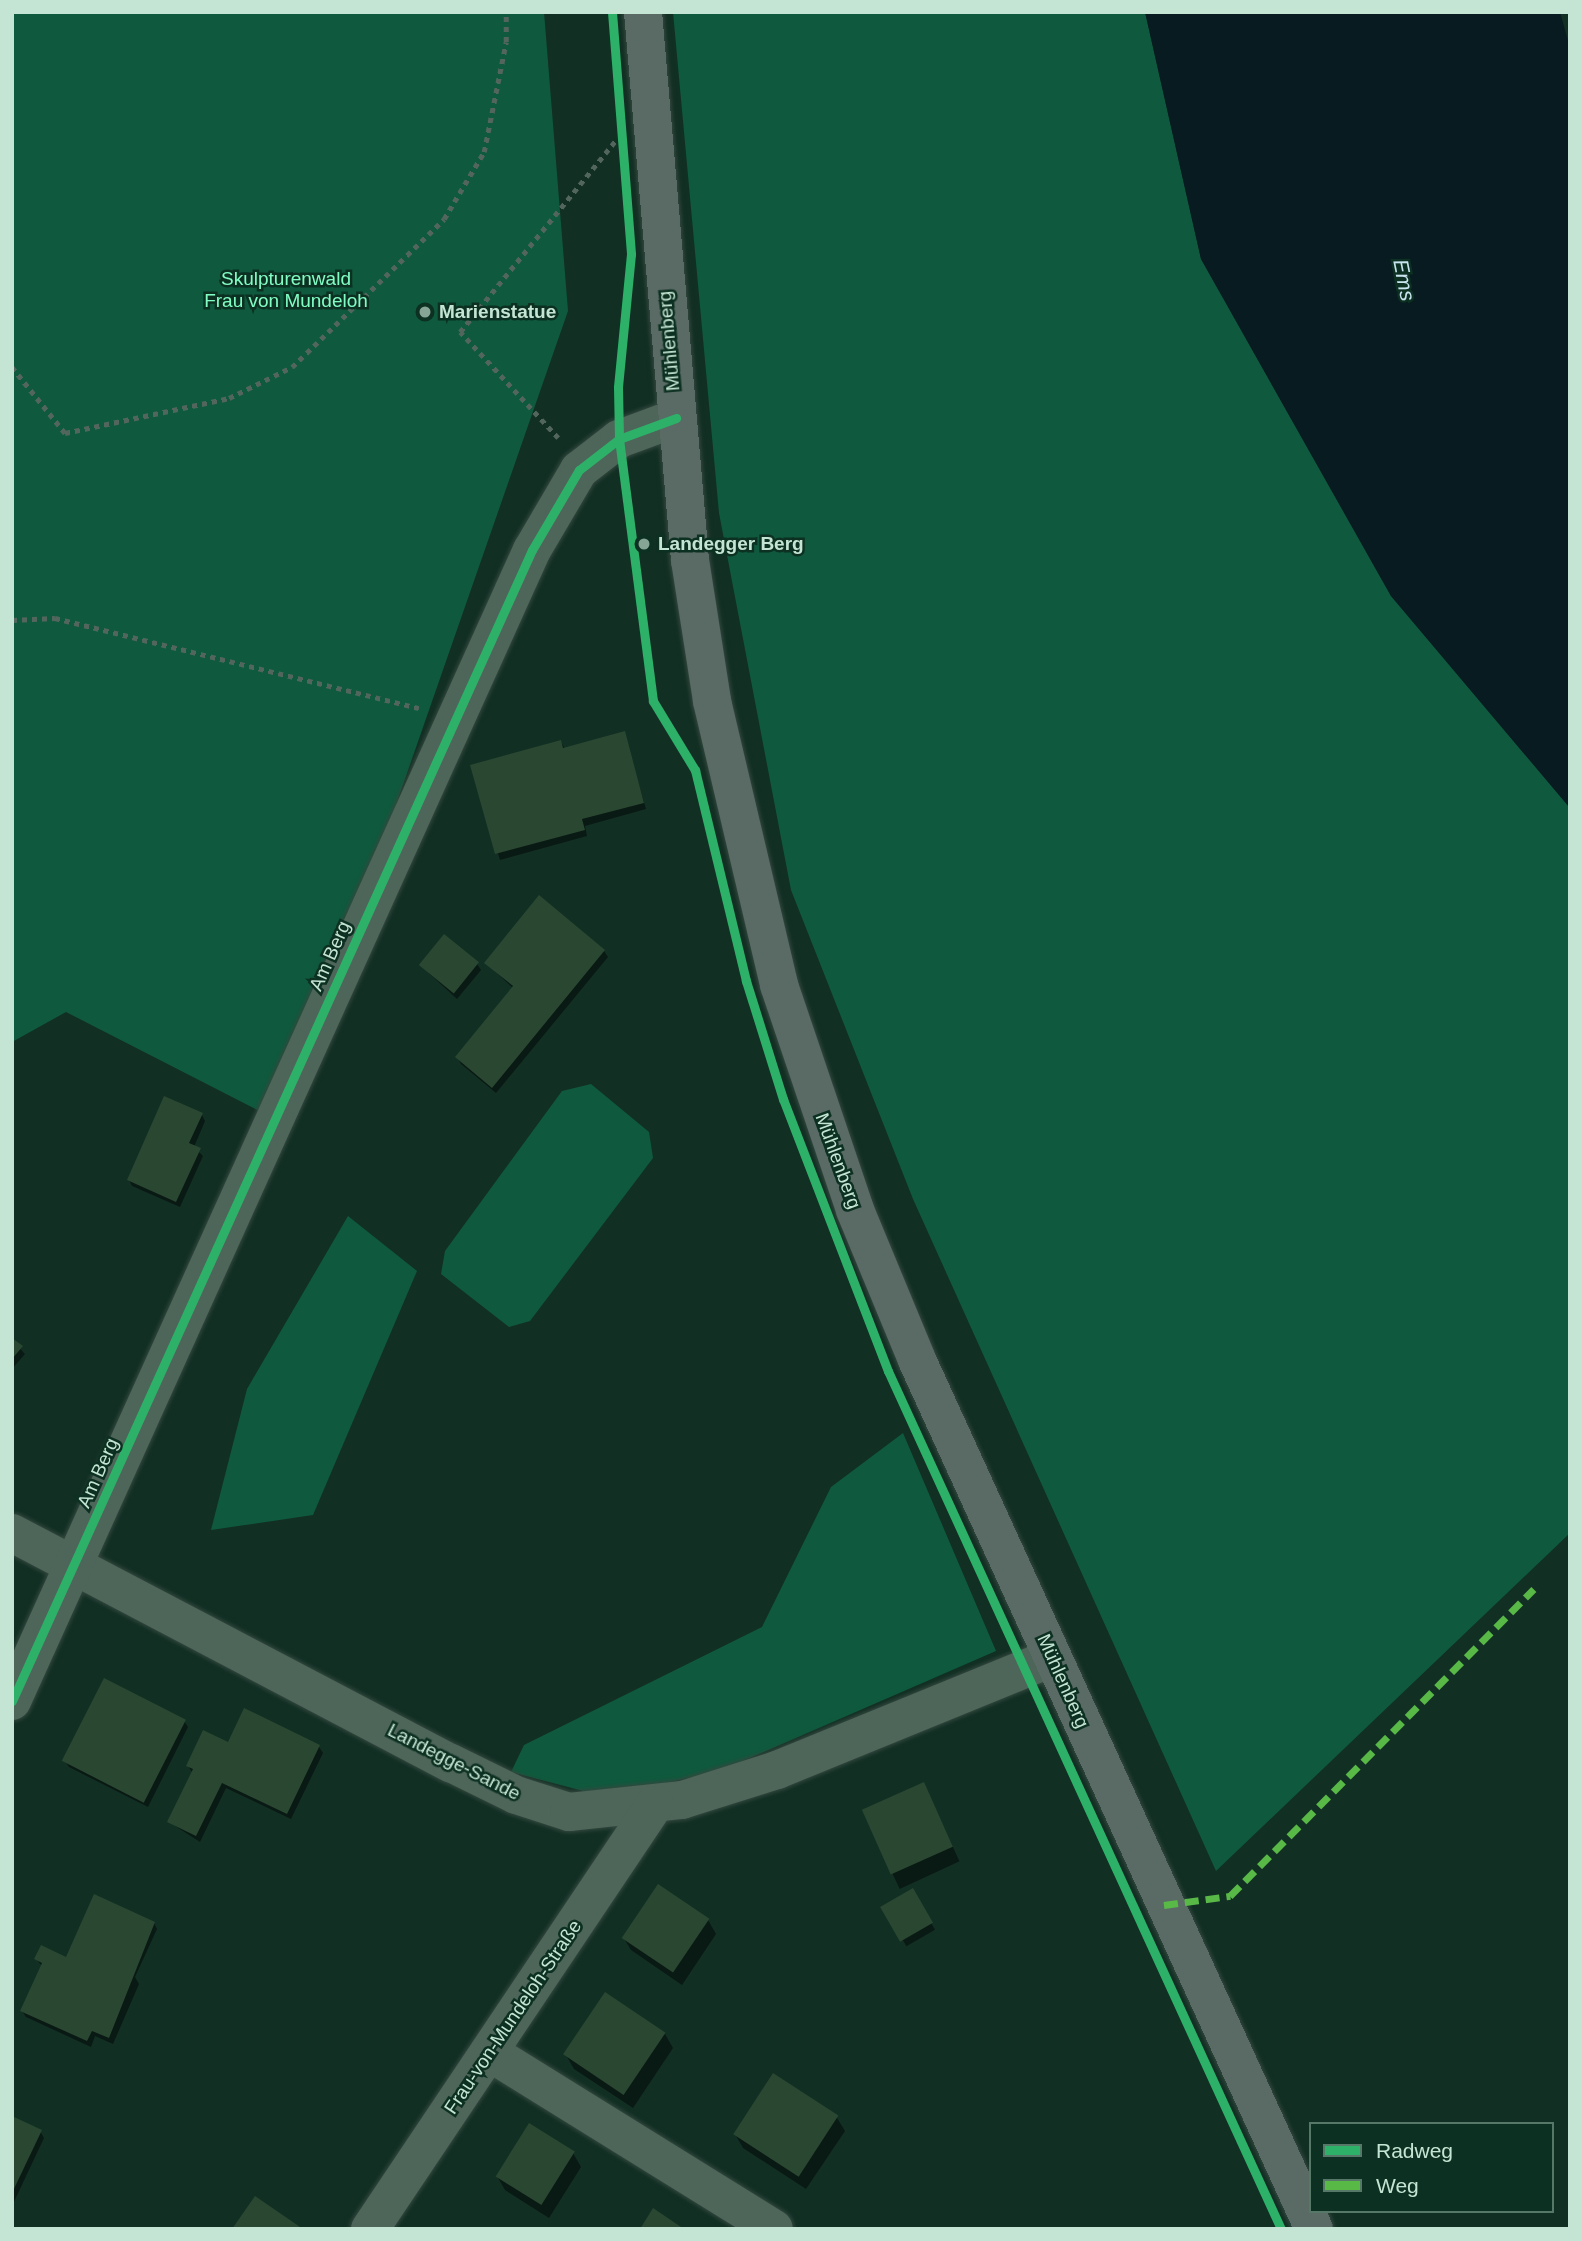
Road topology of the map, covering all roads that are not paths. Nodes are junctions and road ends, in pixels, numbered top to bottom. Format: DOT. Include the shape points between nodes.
graph roads {
  1 [pos="643,12"];
  2 [pos="676,418"];
  3 [pos="12,1533"];
  4 [pos="76,1563"];
  5 [pos="1052,1658"];
  6 [pos="12,1701"];
  7 [pos="655,1804"];
  8 [pos="489,2052"];
  9 [pos="370,2229"];
  10 [pos="774,2229"];
  11 [pos="1314,2229"];
  1 -- 2 [label="main road, Mühlenberg"];
  2 -- 4 [label="street, Am Berg" via="619,439 579,470 532,550"];
  2 -- 5 [label="main road, Mühlenberg" via="690,560 712,701 779,985 855,1210 917,1360"];
  3 -- 4 [label="street, Landegge-Sande"];
  4 -- 6 [label="street"];
  4 -- 7 [label="street, Landegge-Sande" via="516,1795 569,1812"];
  5 -- 7 [label="street, Landegge-Sande" via="777,1770"];
  5 -- 11 [label="main road, Mühlenberg"];
  7 -- 8 [label="street, Frau-von-Mundeloh-Straße"];
  8 -- 9 [label="street, Frau-von-Mundeloh-Straße"];
  8 -- 10 [label="street"];
}
